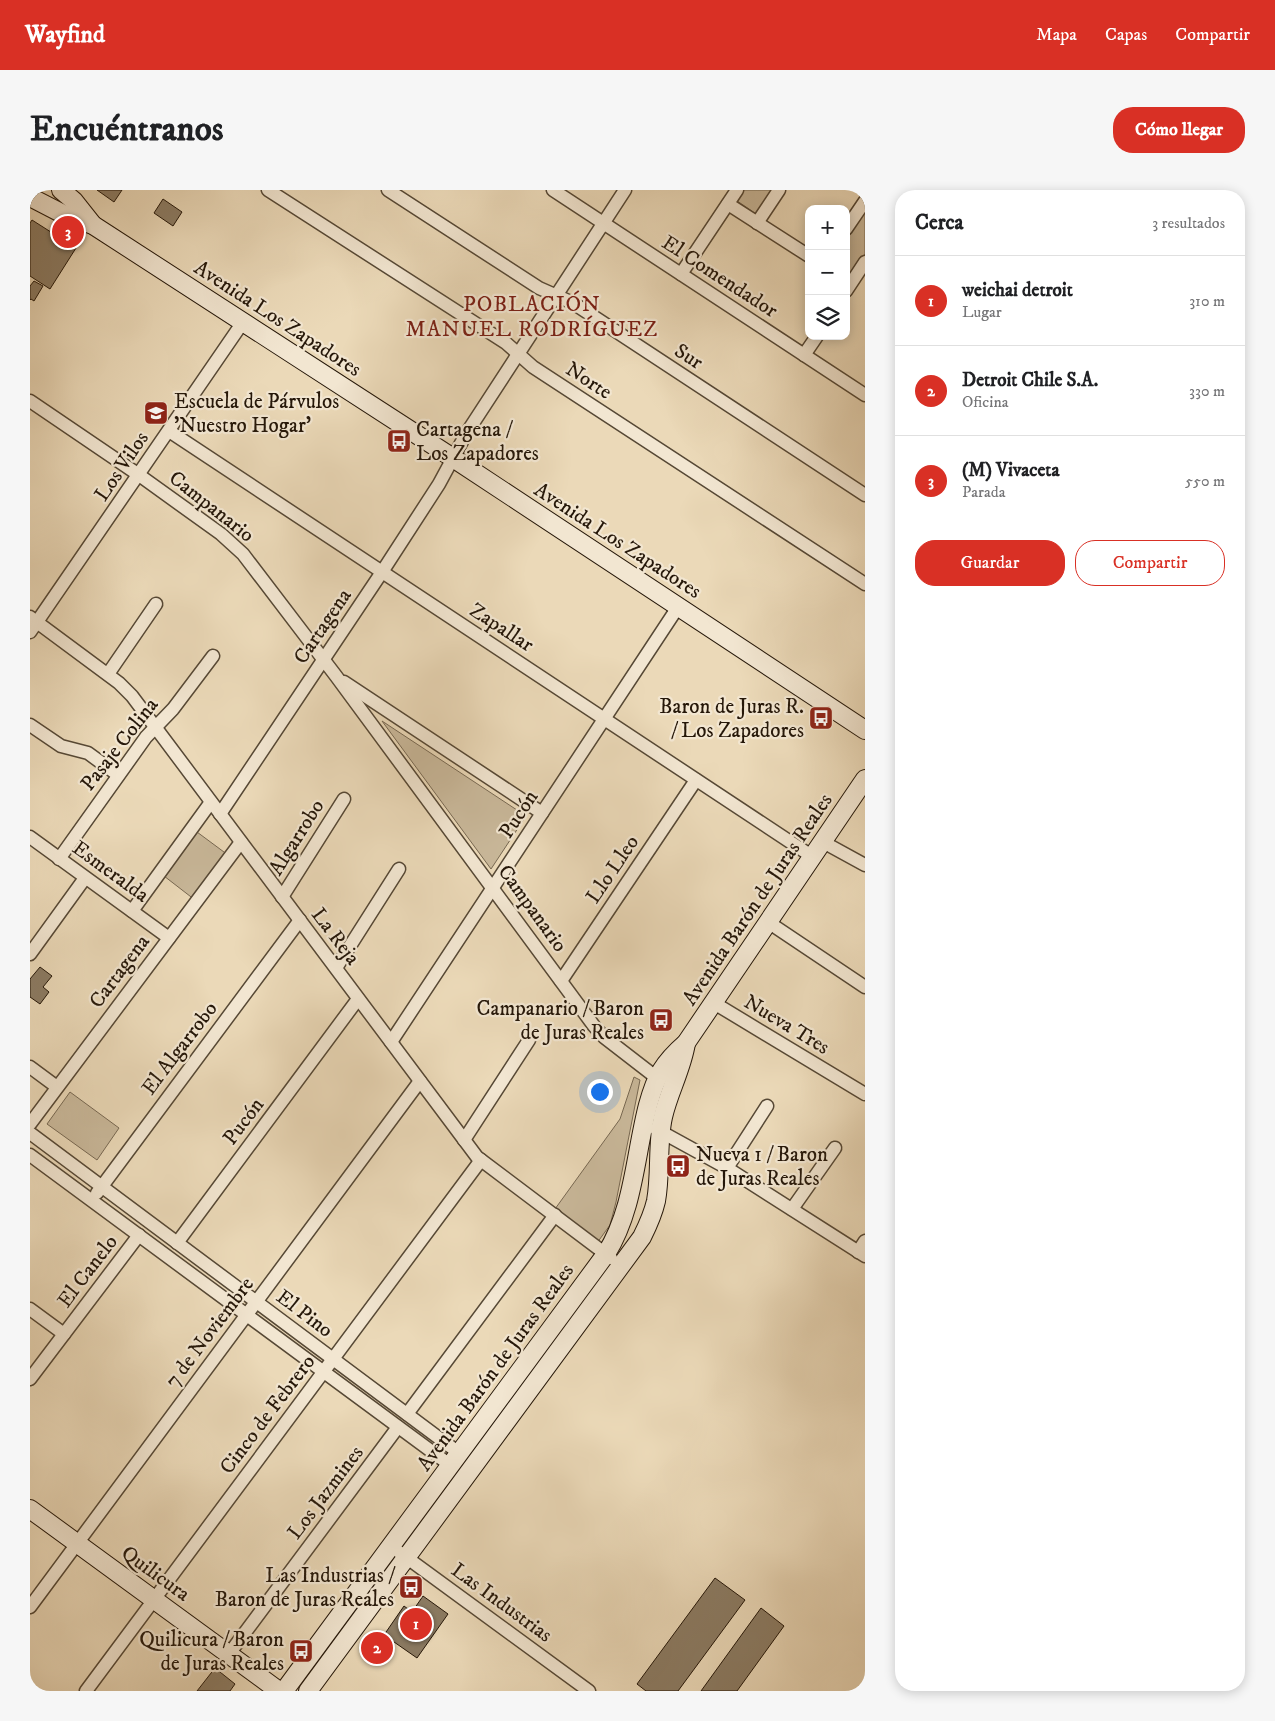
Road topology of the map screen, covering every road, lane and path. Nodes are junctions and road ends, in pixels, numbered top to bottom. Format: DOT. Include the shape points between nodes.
graph roads {
  1 [pos="61,190"];
  2 [pos="268,190"];
  3 [pos="388,190"];
  4 [pos="553,190"];
  5 [pos="625,190"];
  6 [pos="737,190"];
  7 [pos="779,190"];
  8 [pos="30,196"];
  9 [pos="865,200"];
  10 [pos="728,204"];
  11 [pos="603,223"];
  12 [pos="757,223"];
  13 [pos="850,223"];
  14 [pos="93,225"];
  15 [pos="805,253"];
  16 [pos="865,262"];
  17 [pos="682,274"];
  18 [pos="850,282"];
  19 [pos="556,295"];
  20 [pos="243,322"];
  21 [pos="814,340"];
  22 [pos="518,354"];
  23 [pos="804,355"];
  24 [pos="865,395"];
  25 [pos="30,401"];
  26 [pos="168,431"];
  27 [pos="453,458"];
  28 [pos="139,475"];
  29 [pos="865,495"];
  30 [pos="382,572"];
  31 [pos="865,584"];
  32 [pos="156,604"];
  33 [pos="678,607"];
  34 [pos="32,624"];
  35 [pos="213,656"];
  36 [pos="323,660"];
  37 [pos="108,674"];
  38 [pos="336,676"];
  39 [pos="604,719"];
  40 [pos="30,725"];
  41 [pos="156,727"];
  42 [pos="865,730"];
  43 [pos="118,775"];
  44 [pos="865,779"];
  45 [pos="696,780"];
  46 [pos="344,799"];
  47 [pos="211,802"];
  48 [pos="542,813"];
  49 [pos="220,814"];
  50 [pos="30,837"];
  51 [pos="241,842"];
  52 [pos="823,842"];
  53 [pos="813,857"];
  54 [pos="59,858"];
  55 [pos="865,865"];
  56 [pos="399,869"];
  57 [pos="85,878"];
  58 [pos="493,888"];
  59 [pos="282,897"];
  60 [pos="132,911"];
  61 [pos="300,920"];
  62 [pos="768,922"];
  63 [pos="169,938"];
  64 [pos="30,954"];
  65 [pos="336,968"];
  66 [pos="561,981"];
  67 [pos="863,982"];
  68 [pos="358,999"];
  69 [pos="714,1003"];
  70 [pos="529,1040"];
  71 [pos="391,1042"];
  72 [pos="686,1044"];
  73 [pos="30,1067"];
  74 [pos="657,1078"];
  75 [pos="420,1081"];
  76 [pos="57,1087"];
  77 [pos="865,1094"];
  78 [pos="767,1106"];
  79 [pos="644,1122"];
  80 [pos="30,1124"];
  81 [pos="661,1132"];
  82 [pos="30,1133"];
  83 [pos="464,1140"];
  84 [pos="835,1148"];
  85 [pos="30,1155"];
  86 [pos="481,1160"];
  87 [pos="726,1168"];
  88 [pos="102,1186"];
  89 [pos="91,1200"];
  90 [pos="792,1209"];
  91 [pos="554,1215"];
  92 [pos="139,1235"];
  93 [pos="177,1243"];
  94 [pos="863,1249"];
  95 [pos="606,1254"];
  96 [pos="622,1266"];
  97 [pos="256,1302"];
  98 [pos="30,1310"];
  99 [pos="247,1315"];
  100 [pos="64,1334"];
  101 [pos="333,1359"];
  102 [pos="323,1372"];
  103 [pos="30,1379"];
  104 [pos="407,1414"];
  105 [pos="398,1427"];
  106 [pos="455,1459"];
  107 [pos="30,1509"];
  108 [pos="77,1544"];
  109 [pos="391,1546"];
  110 [pos="407,1558"];
  111 [pos="154,1600"];
  112 [pos="30,1607"];
  113 [pos="229,1654"];
  114 [pos="86,1691"];
  115 [pos="279,1691"];
  116 [pos="284,1691"];
  117 [pos="308,1691"];
  118 [pos="589,1691"];
  1 -- 14 [label="street, Avenida Los Zapadores"];
  2 -- 22 [label="street, Norte" via="506,343"];
  3 -- 19 [label="street, Sur" via="539,288"];
  4 -- 11 [label="street, El Comendador"];
  5 -- 11 [label="street, Cartagena"];
  6 -- 10 [label="street"];
  7 -- 12 [label="street"];
  8 -- 14 [label="street, Avenida Los Zapadores" via="56,211"];
  9 -- 13 [label="street"];
  10 -- 12 [label="street"];
  10 -- 17 [label="street"];
  11 -- 17 [label="street, El Comendador"];
  11 -- 19 [label="street, Cartagena"];
  12 -- 15 [label="street"];
  14 -- 20 [label="street, Avenida Los Zapadores"];
  16 -- 18 [label="street"];
  17 -- 23 [label="street, El Comendador"];
  19 -- 22 [label="street, Cartagena"];
  19 -- 29 [label="street, Sur" via="573,303"];
  20 -- 26 [label="street, Los Vilos"];
  20 -- 27 [label="street, Avenida Los Zapadores"];
  21 -- 23 [label="street"];
  22 -- 27 [label="street, Cartagena"];
  22 -- 31 [label="street, Norte" via="533,367"];
  23 -- 24 [label="street, El Comendador"];
  25 -- 28 [label="street, Campanario"];
  26 -- 28 [label="street, Los Vilos"];
  26 -- 30 [label="street, Zapallar"];
  27 -- 30 [label="street, Cartagena"];
  27 -- 33 [label="street, Avenida Los Zapadores"];
  28 -- 34 [label="street, Los Vilos"];
  28 -- 36 [label="street, Campanario" via="238,548"];
  30 -- 36 [label="street, Cartagena"];
  30 -- 39 [label="street, Zapallar"];
  32 -- 37 [label="street"];
  33 -- 39 [label="street, Pucón"];
  33 -- 42 [label="street, Avenida Los Zapadores"];
  34 -- 37 [label="street, La Reja"];
  35 -- 41 [label="street, Pasaje Colina"];
  36 -- 38 [label="street, Campanario"];
  36 -- 49 [label="street, Cartagena"];
  37 -- 41 [label="street, La Reja" via="126,689"];
  38 -- 48 [label="street, Campanario"];
  38 -- 58 [label="street, Campanario"];
  39 -- 45 [label="street, Zapallar"];
  39 -- 48 [label="street, Pucón"];
  40 -- 43 [label="street" via="61,746 88,754"];
  41 -- 43 [label="street, Pasaje Colina"];
  41 -- 47 [label="street, La Reja"];
  43 -- 54 [label="street, Pasaje Colina"];
  44 -- 52 [label="street, Avenida Barón de Juras Reales"];
  45 -- 53 [label="street, Zapallar"];
  45 -- 66 [label="street, Llo Lleo"];
  46 -- 59 [label="street, Algarrobo"];
  47 -- 49 [label="street, La Reja"];
  47 -- 60 [label="street"];
  48 -- 58 [label="street, Pucón"];
  49 -- 51 [label="street, La Reja"];
  50 -- 54 [label="street, Esmeralda"];
  51 -- 59 [label="street, La Reja"];
  51 -- 63 [label="street, Cartagena"];
  52 -- 53 [label="street, Avenida Barón de Juras Reales"];
  52 -- 55 [label="street"];
  53 -- 62 [label="street, Avenida Barón de Juras Reales"];
  54 -- 57 [label="street, Esmeralda"];
  56 -- 65 [label="street"];
  57 -- 60 [label="street, Esmeralda"];
  57 -- 64 [label="street"];
  58 -- 66 [label="street, Campanario"];
  58 -- 71 [label="street, Pucón"];
  59 -- 61 [label="street, La Reja"];
  60 -- 63 [label="street, Esmeralda"];
  61 -- 65 [label="street, La Reja"];
  61 -- 88 [label="street, El Algarrobo"];
  62 -- 67 [label="street"];
  62 -- 69 [label="street, Avenida Barón de Juras Reales"];
  63 -- 76 [label="street, Cartagena"];
  65 -- 68 [label="street, La Reja"];
  66 -- 74 [label="street, Campanario" via="599,1031"];
  68 -- 71 [label="street, La Reja"];
  68 -- 93 [label="street, Pucón"];
  69 -- 72 [label="street, Avenida Barón de Juras Reales"];
  69 -- 77 [label="street, Nueva Tres"];
  70 -- 83 [label="street"];
  71 -- 75 [label="street, La Reja"];
  72 -- 74 [label="street, Avenida Barón de Juras Reales" via="668,1060"];
  72 -- 81 [label="street, Avenida Barón de Juras Reales"];
  73 -- 76 [label="street"];
  74 -- 79 [label="street, Avenida Barón de Juras Reales"];
  75 -- 83 [label="street, La Reja"];
  75 -- 97 [label="street, 7 de Noviembre"];
  76 -- 80 [label="street, Cartagena"];
  78 -- 87 [label="street"];
  79 -- 81 [label="street"];
  79 -- 95 [label="street, Avenida Barón de Juras Reales" via="626,1212"];
  81 -- 87 [label="street"];
  81 -- 96 [label="street, Avenida Barón de Juras Reales" via="656,1201 651,1220"];
  82 -- 88 [label="street, El Pino"];
  83 -- 86 [label="street, La Reja"];
  84 -- 90 [label="street"];
  85 -- 89 [label="street, El Pino"];
  86 -- 91 [label="street, La Reja"];
  86 -- 101 [label="street, Cinco de Febrero"];
  87 -- 90 [label="street"];
  88 -- 89 [label="street, El Algarrobo"];
  88 -- 93 [label="street, El Pino"];
  89 -- 92 [label="street, El Pino"];
  90 -- 94 [label="street"];
  91 -- 95 [label="street, La Reja"];
  91 -- 104 [label="street"];
  92 -- 99 [label="street, El Pino"];
  92 -- 100 [label="street, El Canelo"];
  93 -- 97 [label="street, El Pino"];
  95 -- 96 [label="street, La Reja"];
  95 -- 106 [label="street, Avenida Barón de Juras Reales"];
  96 -- 110 [label="street, Avenida Barón de Juras Reales"];
  97 -- 99 [label="street, 7 de Noviembre"];
  97 -- 101 [label="street, El Pino"];
  98 -- 100 [label="street"];
  99 -- 102 [label="street, El Pino"];
  99 -- 108 [label="street, 7 de Noviembre"];
  100 -- 103 [label="street, El Canelo"];
  101 -- 102 [label="street, Cinco de Febrero"];
  101 -- 104 [label="street, El Pino"];
  102 -- 105 [label="street, El Pino"];
  102 -- 111 [label="street, Cinco de Febrero"];
  104 -- 106 [label="street, El Pino"];
  105 -- 106 [label="street, El Pino"];
  105 -- 113 [label="street, Los Jazmines"];
  106 -- 109 [label="street, Avenida Barón de Juras Reales"];
  107 -- 108 [label="street, Quilicura"];
  108 -- 111 [label="street, Quilicura"];
  108 -- 112 [label="street, 7 de Noviembre"];
  109 -- 110 [label="street, Las Industrias"];
  109 -- 116 [label="street, Avenida Barón de Juras Reales"];
  110 -- 117 [label="street, Avenida Barón de Juras Reales"];
  110 -- 118 [label="street, Las Industrias"];
  111 -- 113 [label="street, Quilicura"];
  111 -- 114 [label="street, Cinco de Febrero"];
  113 -- 115 [label="street, Quilicura"];
}
